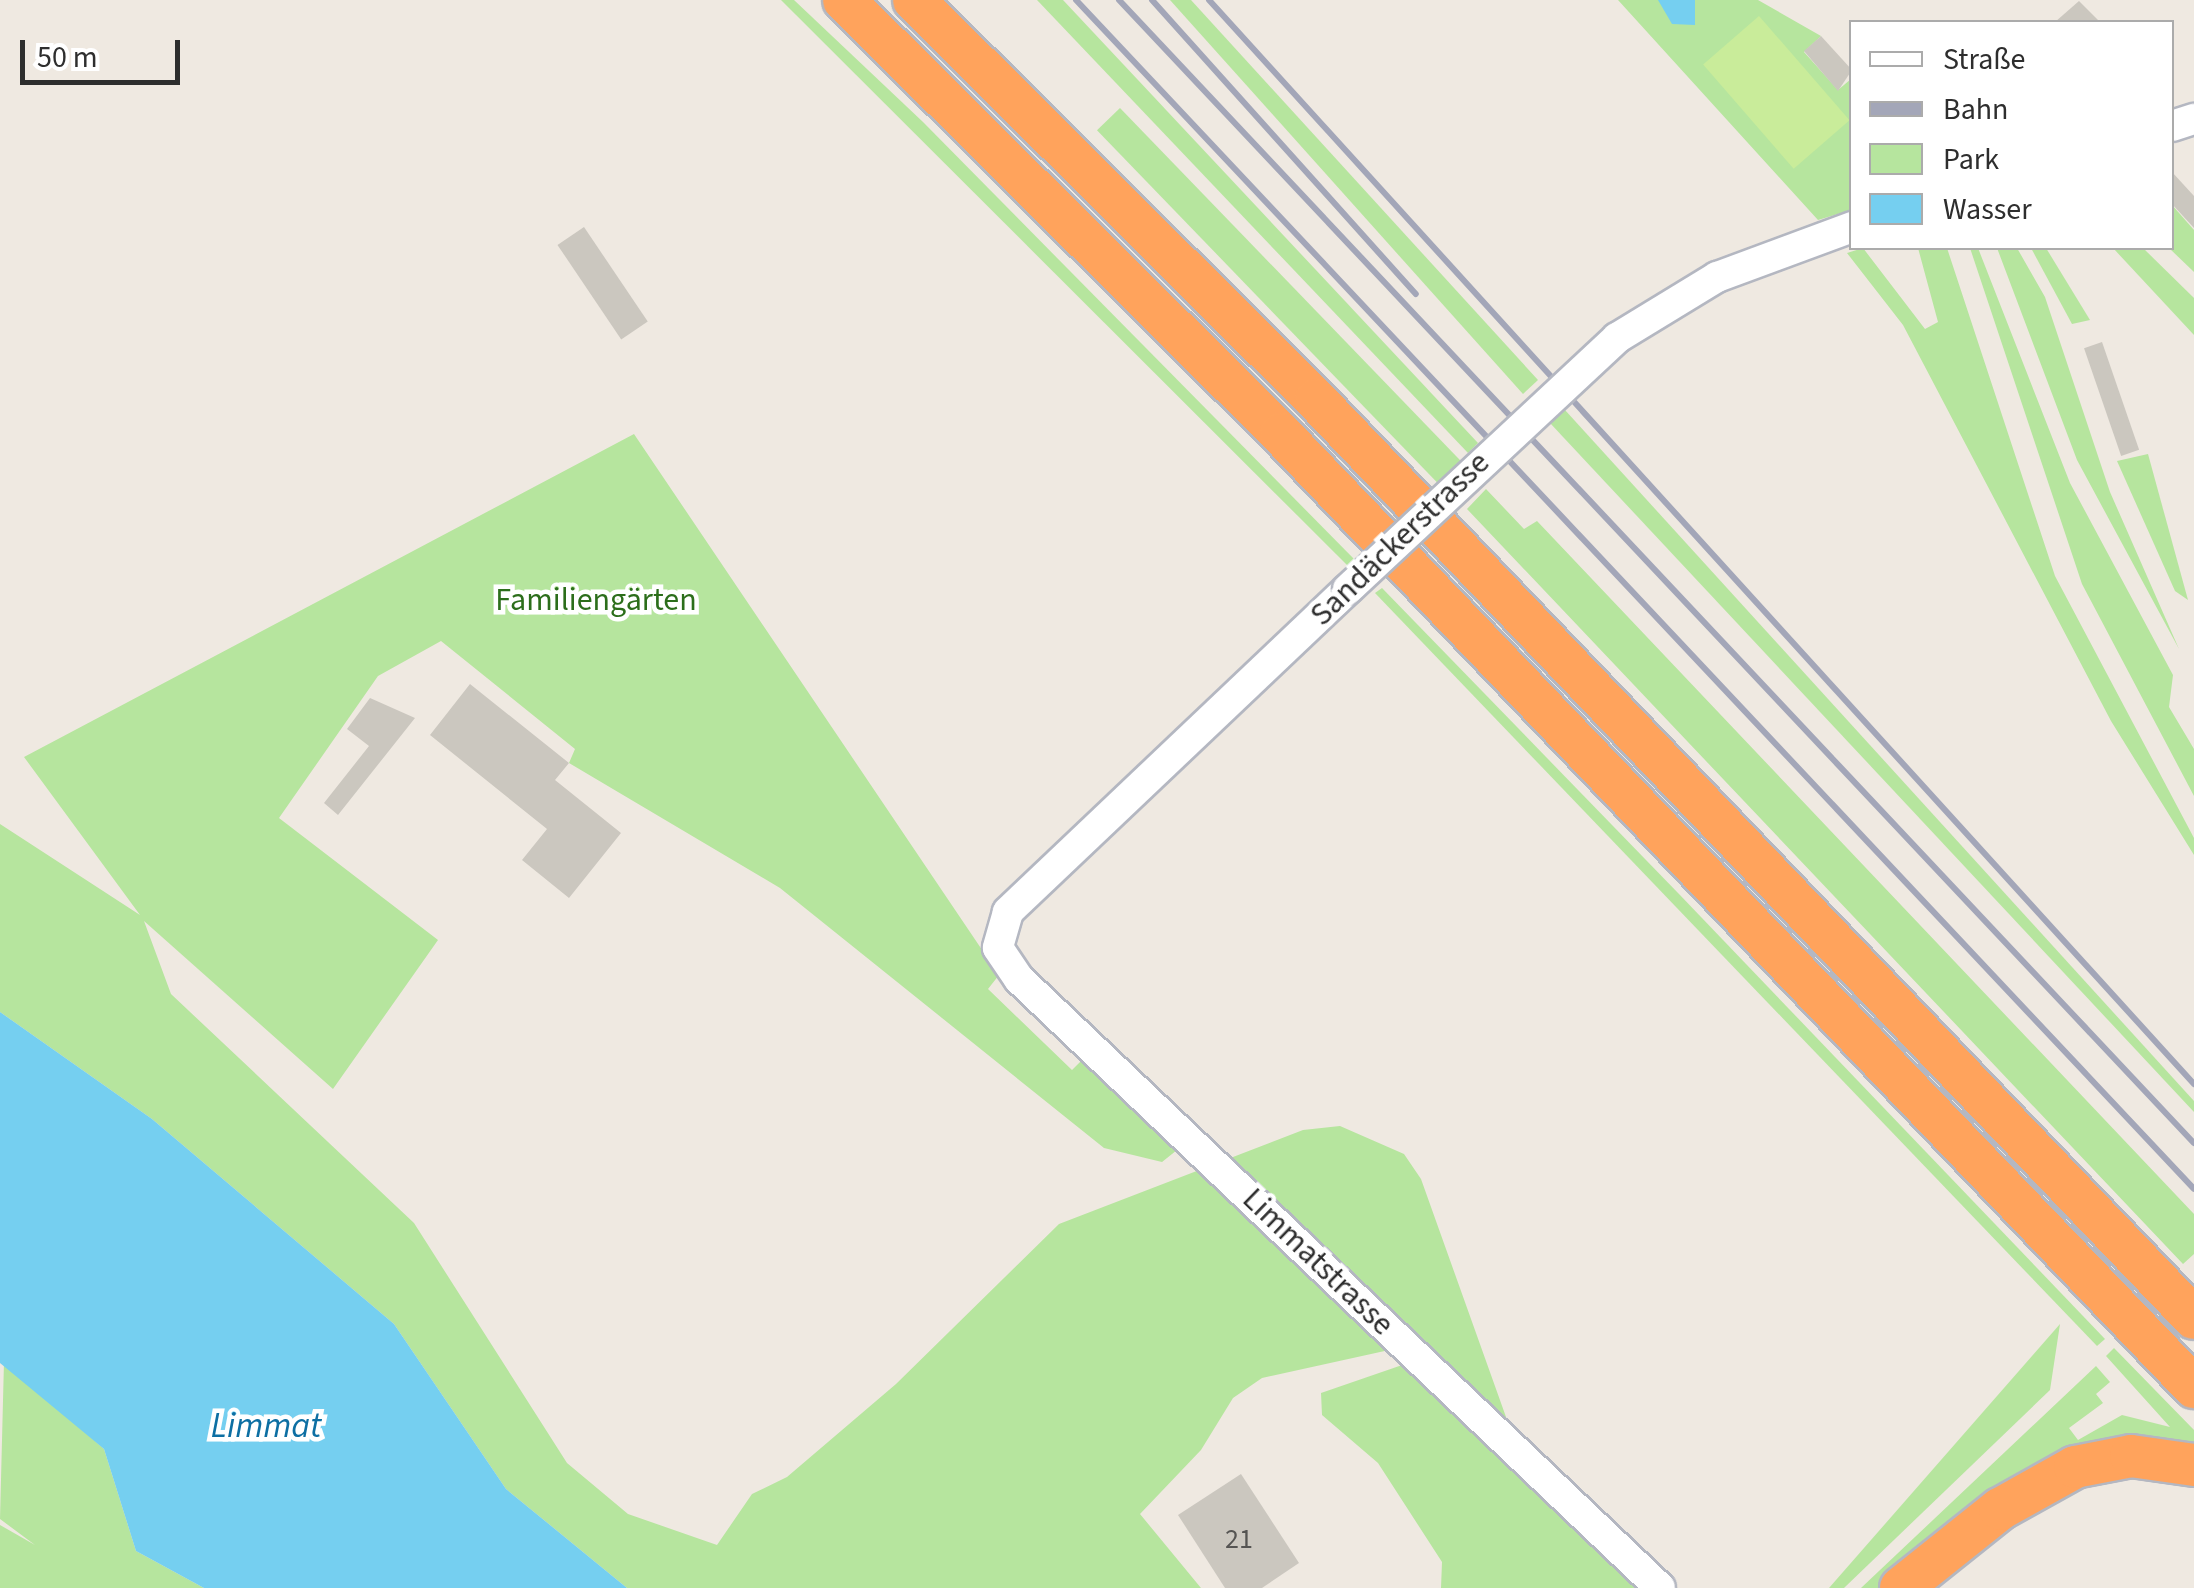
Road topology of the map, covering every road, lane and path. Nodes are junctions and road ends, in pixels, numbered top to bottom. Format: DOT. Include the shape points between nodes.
graph roads {
  1 [pos="844,0"];
  2 [pos="914,0"];
  3 [pos="1849,228"];
  4 [pos="1001,926"];
  5 [pos="2194,1318"];
  6 [pos="2194,1387"];
  7 [pos="2194,1465"];
  8 [pos="1660,1588"];
  9 [pos="1901,1588"];
  1 -- 6 [label="highway" via="1294,448"];
  2 -- 5 [label="highway" via="1316,400"];
  3 -- 4 [label="street, Sandäckerstrasse, bridge" via="1717,277 1617,338"];
  4 -- 8 [label="street, Limmatstrasse" via="1003,963"];
  7 -- 9 [label="highway" via="2131,1456 2075,1466 2000,1509"];
}
